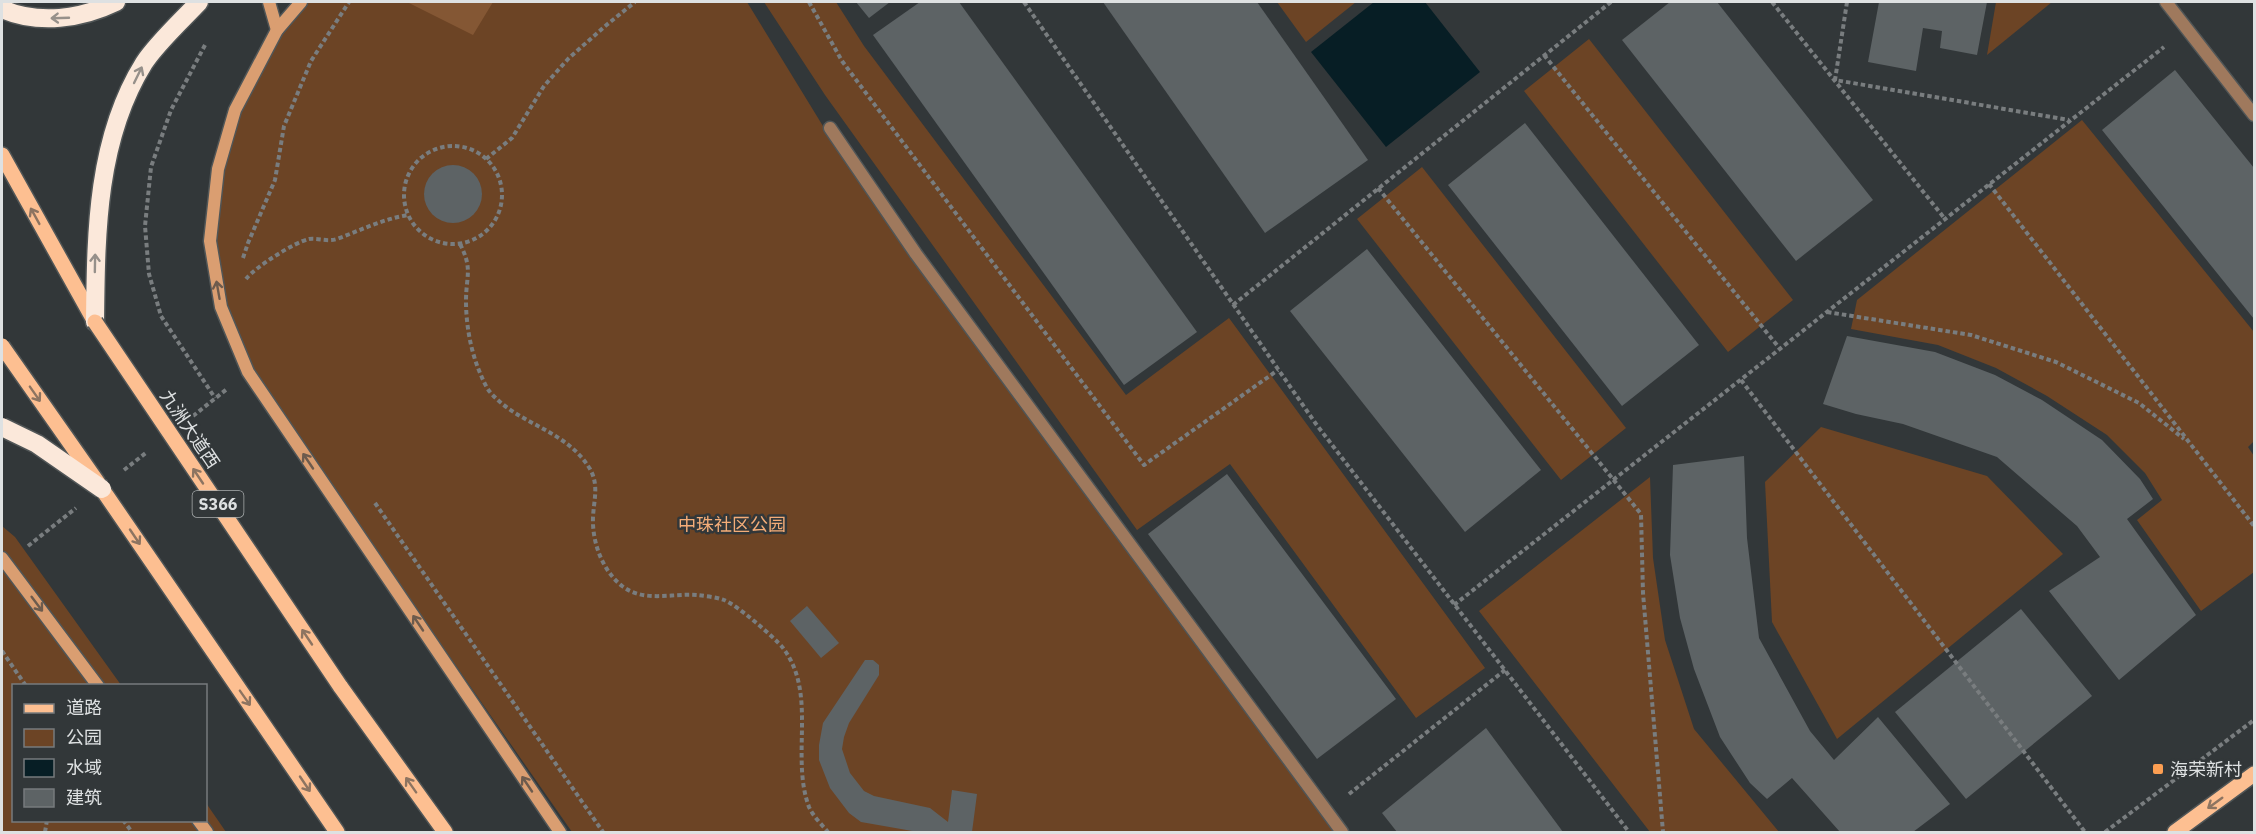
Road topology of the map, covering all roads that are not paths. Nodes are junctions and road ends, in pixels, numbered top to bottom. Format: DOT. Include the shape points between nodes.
graph roads {
  1 [pos="116,2"];
  2 [pos="199,2"];
  3 [pos="269,2"];
  4 [pos="301,2"];
  5 [pos="2166,2"];
  6 [pos="2,9"];
  7 [pos="277,30"];
  8 [pos="2254,115"];
  9 [pos="830,128"];
  10 [pos="2,155"];
  11 [pos="95,322"];
  12 [pos="2,346"];
  13 [pos="2,427"];
  14 [pos="109,483"];
  15 [pos="4,560"];
  16 [pos="97,684"];
  17 [pos="2254,774"];
  18 [pos="337,832"];
  19 [pos="445,832"];
  20 [pos="560,832"];
  21 [pos="1342,832"];
  22 [pos="2175,832"];
  1 -- 6 [label="highway, one-way" via="70,18 38,18"];
  11 -- 2 [label="highway, one-way" via="96,239 102,180 120,113 144,62"];
  3 -- 7 [label="main road"];
  4 -- 7 [label="main road"];
  5 -- 8 [label="lane"];
  20 -- 7 [label="main road, one-way" via="248,372 221,307 210,241 218,169 235,110"];
  9 -- 21 [label="lane" via="923,263"];
  11 -- 10 [label="main road, 九洲大道西 / S366, one-way"];
  19 -- 11 [label="main road, 九洲大道西 / S366, one-way, bridge" via="340,686"];
  12 -- 14 [label="main road, one-way, bridge"];
  13 -- 14 [label="highway, bridge"];
  14 -- 18 [label="main road, one-way"];
  15 -- 16 [label="main road, one-way"];
  17 -- 22 [label="main road, one-way"];
}
